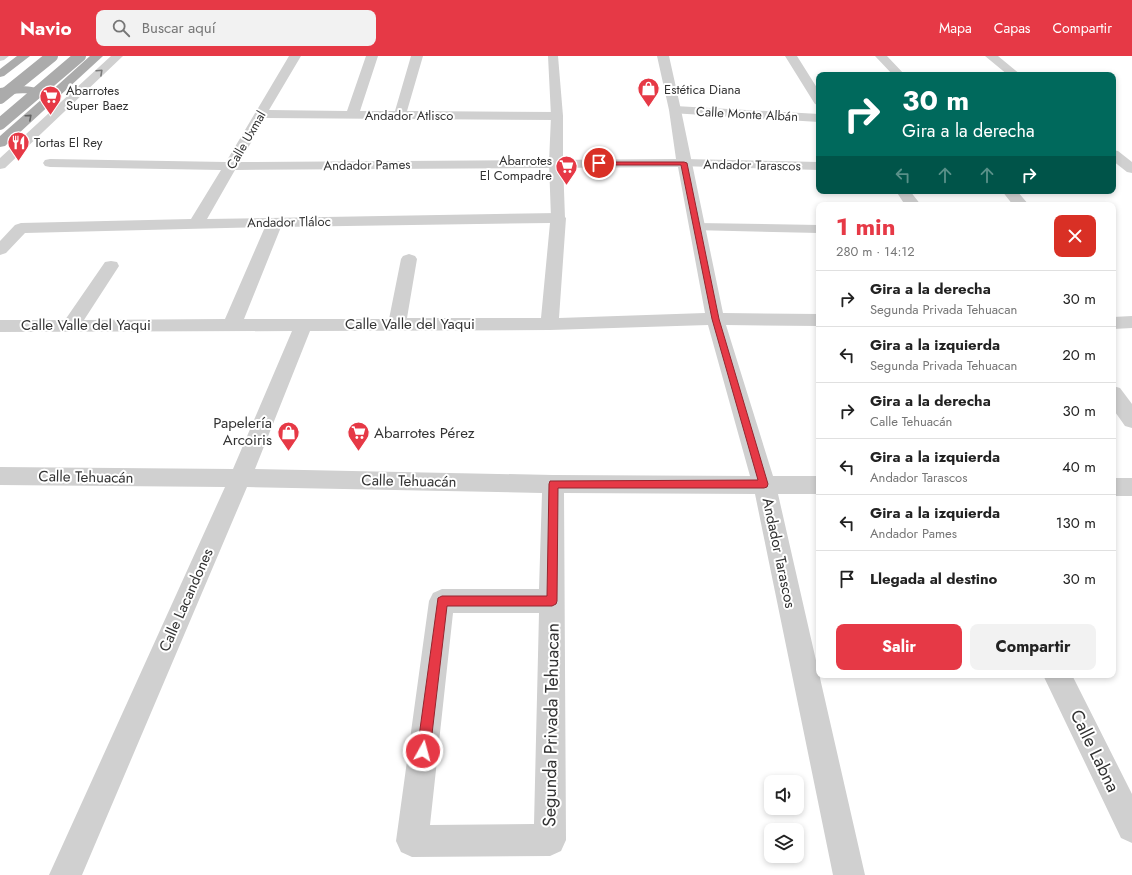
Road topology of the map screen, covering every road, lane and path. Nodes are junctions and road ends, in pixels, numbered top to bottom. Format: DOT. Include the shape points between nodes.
graph roads {
  1 [pos="3,56"];
  2 [pos="24,56"];
  3 [pos="52,56"];
  4 [pos="80,56"];
  5 [pos="97,56"];
  6 [pos="117,56"];
  7 [pos="295,56"];
  8 [pos="372,56"];
  9 [pos="417,56"];
  10 [pos="553,56"];
  11 [pos="663,56"];
  12 [pos="791,56"];
  13 [pos="881,56"];
  14 [pos="991,56"];
  15 [pos="0,58"];
  16 [pos="896,72"];
  17 [pos="1011,72"];
  18 [pos="0,74"];
  19 [pos="0,92"];
  20 [pos="816,96"];
  21 [pos="0,98"];
  22 [pos="49,100"];
  23 [pos="676,110"];
  24 [pos="262,114"];
  25 [pos="352,114"];
  26 [pos="400,115"];
  27 [pos="557,116"];
  28 [pos="816,118"];
  29 [pos="0,124"];
  30 [pos="0,143"];
  31 [pos="1116,156"];
  32 [pos="50,163"];
  33 [pos="556,163"];
  34 [pos="684,163"];
  35 [pos="0,165"];
  36 [pos="231,166"];
  37 [pos="816,166"];
  38 [pos="1132,169"];
  39 [pos="1012,194"];
  40 [pos="1018,202"];
  41 [pos="558,218"];
  42 [pos="275,222"];
  43 [pos="196,224"];
  44 [pos="697,227"];
  45 [pos="816,229"];
  46 [pos="0,250"];
  47 [pos="409,259"];
  48 [pos="111,266"];
  49 [pos="715,319"];
  50 [pos="816,320"];
  51 [pos="304,324"];
  52 [pos="397,324"];
  53 [pos="550,324"];
  54 [pos="232,325"];
  55 [pos="0,326"];
  56 [pos="71,326"];
  57 [pos="1116,397"];
  58 [pos="1132,420"];
  59 [pos="0,476"];
  60 [pos="240,478"];
  61 [pos="553,484"];
  62 [pos="764,484"];
  63 [pos="816,485"];
  64 [pos="1116,487"];
  65 [pos="1132,487"];
  66 [pos="552,601"];
  67 [pos="1058,678"];
  68 [pos="1132,827"];
  69 [pos="65,875"];
  70 [pos="849,875"];
  1 -- 15 [label="street"];
  2 -- 18 [label="main road"];
  3 -- 21 [label="main road, bridge"];
  4 -- 29 [label="main road, bridge"];
  5 -- 22 [label="main road"];
  35 -- 6 [label="street, one-way"];
  7 -- 24 [label="street, Calle Uxmal"];
  8 -- 25 [label="street"];
  9 -- 26 [label="street"];
  10 -- 27 [label="street"];
  11 -- 23 [label="street, Andador Tarascos"];
  12 -- 20 [label="street"];
  13 -- 16 [label="street"];
  14 -- 17 [label="street"];
  19 -- 22 [label="main road" via="34,90 44,94"];
  30 -- 22 [label="main road, one-way"];
  23 -- 28 [label="street, Calle Monte Albán"];
  23 -- 34 [label="street, Andador Tarascos"];
  24 -- 25 [label="street, Andador Atlisco"];
  24 -- 36 [label="street, Calle Uxmal"];
  25 -- 26 [label="street, Andador Atlisco"];
  26 -- 27 [label="street, Andador Atlisco"];
  27 -- 33 [label="street"];
  31 -- 38 [label="street"];
  32 -- 36 [label="street, Andador Pames"];
  33 -- 34 [label="street, Andador Pames"];
  33 -- 36 [label="street, Andador Pames"];
  33 -- 41 [label="street"];
  34 -- 37 [label="street, Andador Tarascos"];
  34 -- 44 [label="street, Andador Tarascos"];
  36 -- 43 [label="street, Calle Uxmal"];
  39 -- 40 [label="street"];
  41 -- 42 [label="street, Andador Tláloc"];
  41 -- 53 [label="street"];
  42 -- 43 [label="street, Andador Tláloc"];
  42 -- 54 [label="street"];
  43 -- 46 [label="street, Andador Tláloc" via="21,228"];
  44 -- 45 [label="street"];
  44 -- 49 [label="street, Andador Tarascos"];
  47 -- 52 [label="street"];
  48 -- 56 [label="street"];
  49 -- 50 [label="street, Calle Valle del Yaqui"];
  49 -- 53 [label="street, Calle Valle del Yaqui"];
  49 -- 62 [label="street, Andador Tarascos"];
  51 -- 52 [label="street, Calle Valle del Yaqui"];
  51 -- 54 [label="street, Calle Valle del Yaqui"];
  51 -- 60 [label="street, Calle Lacandones"];
  52 -- 53 [label="street, Calle Valle del Yaqui"];
  54 -- 56 [label="street, Calle Valle del Yaqui"];
  55 -- 56 [label="street, Calle Valle del Yaqui"];
  57 -- 58 [label="street"];
  59 -- 60 [label="street, Calle Tehuacán"];
  60 -- 61 [label="street, Calle Tehuacán"];
  60 -- 69 [label="street, Calle Lacandones"];
  61 -- 62 [label="street, Calle Tehuacán"];
  61 -- 66 [label="street, Segunda Privada Tehuacan"];
  62 -- 63 [label="street, Calle Tehuacán"];
  62 -- 70 [label="street, Andador Tarascos"];
  64 -- 65 [label="street"];
  66 -- 66 [label="street, Segunda Privada Tehuacan" via="442,601 412,841 550,840"];
  67 -- 68 [label="street, Calle Labna"];
}
